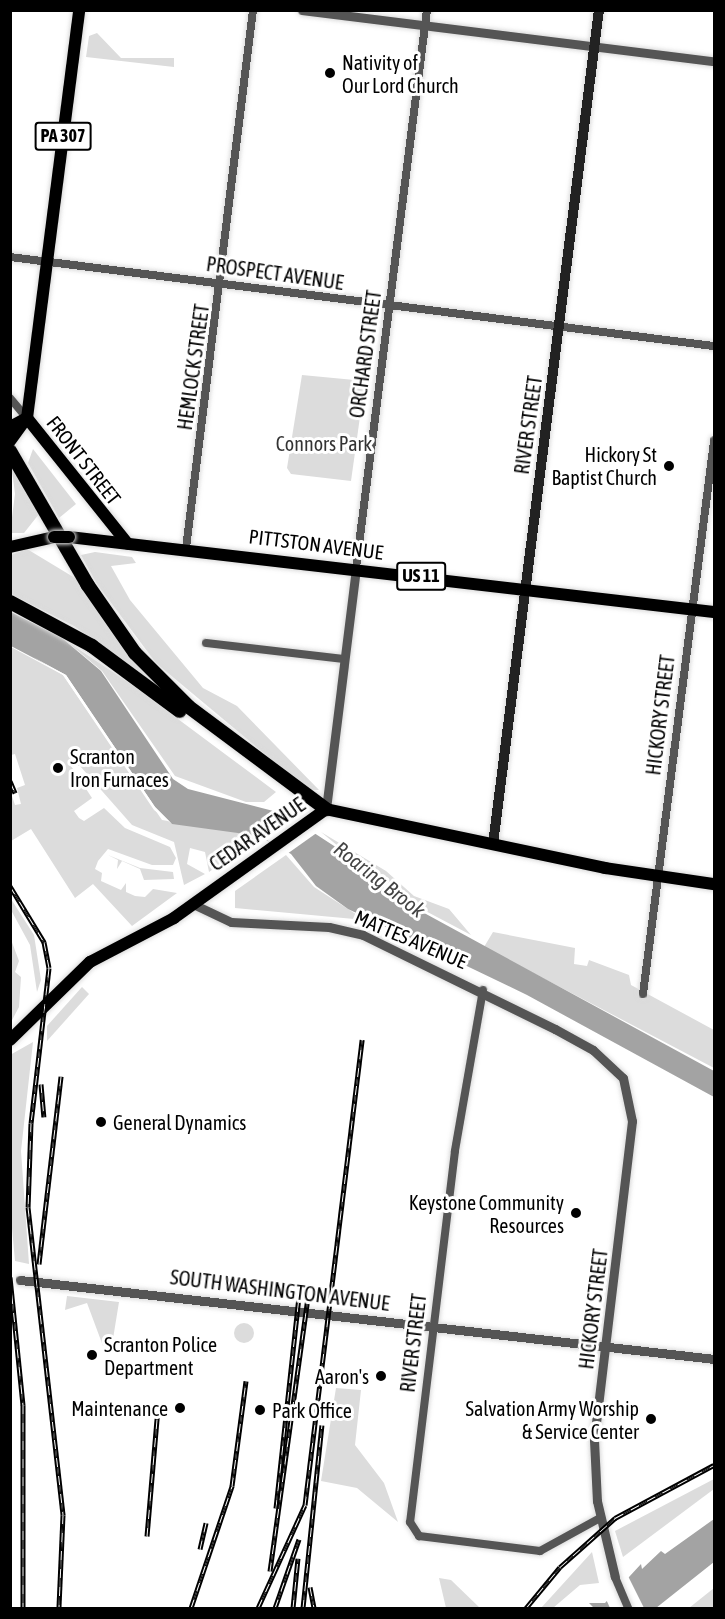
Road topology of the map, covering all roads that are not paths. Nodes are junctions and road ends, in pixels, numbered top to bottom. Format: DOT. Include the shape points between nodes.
graph roads {
  1 [pos="79,10"];
  2 [pos="253,10"];
  3 [pos="302,10"];
  4 [pos="427,10"];
  5 [pos="599,10"];
  6 [pos="425,27"];
  7 [pos="594,47"];
  8 [pos="714,62"];
  9 [pos="10,257"];
  10 [pos="47,261"];
  11 [pos="221,282"];
  12 [pos="390,305"];
  13 [pos="560,326"];
  14 [pos="714,345"];
  15 [pos="10,398"];
  16 [pos="27,418"];
  17 [pos="11,440"];
  18 [pos="714,441"];
  19 [pos="128,544"];
  20 [pos="10,547"];
  21 [pos="186,548"];
  22 [pos="356,568"];
  23 [pos="525,589"];
  24 [pos="10,602"];
  25 [pos="691,609"];
  26 [pos="714,612"];
  27 [pos="206,643"];
  28 [pos="344,659"];
  29 [pos="326,809"];
  30 [pos="493,844"];
  31 [pos="658,877"];
  32 [pos="714,884"];
  33 [pos="193,904"];
  34 [pos="483,990"];
  35 [pos="643,994"];
  36 [pos="10,1040"];
  37 [pos="601,1056"];
  38 [pos="20,1280"];
  39 [pos="433,1330"];
  40 [pos="607,1350"];
  41 [pos="714,1359"];
  42 [pos="600,1518"];
  43 [pos="615,1577"];
  44 [pos="628,1608"];
  1 -- 10 [label="main road, PA 307"];
  2 -- 11 [label="street, HEMLOCK STREET"];
  3 -- 6 [label="street"];
  4 -- 6 [label="street, ORCHARD STREET"];
  5 -- 7 [label="main road, RIVER STREET"];
  6 -- 7 [label="street"];
  6 -- 12 [label="street, ORCHARD STREET"];
  7 -- 8 [label="street"];
  7 -- 13 [label="main road, RIVER STREET"];
  9 -- 10 [label="street, PROSPECT AVENUE"];
  10 -- 11 [label="street, PROSPECT AVENUE"];
  10 -- 16 [label="main road, PA 307"];
  11 -- 12 [label="street, PROSPECT AVENUE"];
  11 -- 21 [label="street, HEMLOCK STREET"];
  12 -- 13 [label="street, PROSPECT AVENUE"];
  12 -- 22 [label="street, ORCHARD STREET"];
  13 -- 14 [label="street, PROSPECT AVENUE"];
  13 -- 23 [label="main road, RIVER STREET"];
  15 -- 16 [label="street, FRONT STREET"];
  16 -- 17 [label="main road"];
  16 -- 19 [label="main road, FRONT STREET"];
  17 -- 29 [label="highway" via="87,584 140,659 189,707"];
  18 -- 25 [label="street, HICKORY STREET"];
  19 -- 20 [label="main road, US 11, bridge" via="54,537"];
  19 -- 21 [label="main road, PITTSTON AVENUE / US 11"];
  21 -- 22 [label="main road, PITTSTON AVENUE / US 11"];
  22 -- 23 [label="main road, PITTSTON AVENUE / US 11"];
  22 -- 28 [label="street, ORCHARD STREET"];
  23 -- 25 [label="main road, PITTSTON AVENUE / US 11"];
  23 -- 30 [label="main road, RIVER STREET"];
  24 -- 29 [label="highway" via="92,646 296,798"];
  25 -- 26 [label="main road, PITTSTON AVENUE / US 11"];
  25 -- 31 [label="street, HICKORY STREET"];
  27 -- 28 [label="street"];
  28 -- 29 [label="street, ORCHARD STREET"];
  29 -- 30 [label="main road, CEDAR AVENUE"];
  29 -- 33 [label="main road, CEDAR AVENUE"];
  30 -- 31 [label="main road, CEDAR AVENUE"];
  31 -- 32 [label="main road, CEDAR AVENUE"];
  31 -- 35 [label="street, HICKORY STREET"];
  33 -- 34 [label="street, MATTES AVENUE" via="231,922 353,931"];
  33 -- 36 [label="main road, CEDAR AVENUE" via="90,962"];
  34 -- 37 [label="street, MATTES AVENUE"];
  34 -- 39 [label="street, RIVER STREET" via="455,1151"];
  37 -- 40 [label="street, HICKORY STREET" via="627,1085 632,1121"];
  38 -- 39 [label="street, SOUTH WASHINGTON AVENUE" via="177,1294"];
  39 -- 40 [label="street, SOUTH WASHINGTON AVENUE"];
  39 -- 42 [label="street, RIVER STREET" via="410,1522 418,1536 540,1551"];
  40 -- 41 [label="street, SOUTH WASHINGTON AVENUE"];
  40 -- 42 [label="street, HICKORY STREET" via="594,1440"];
  42 -- 43 [label="street, HICKORY STREET"];
  43 -- 44 [label="street, HICKORY STREET"];
}
